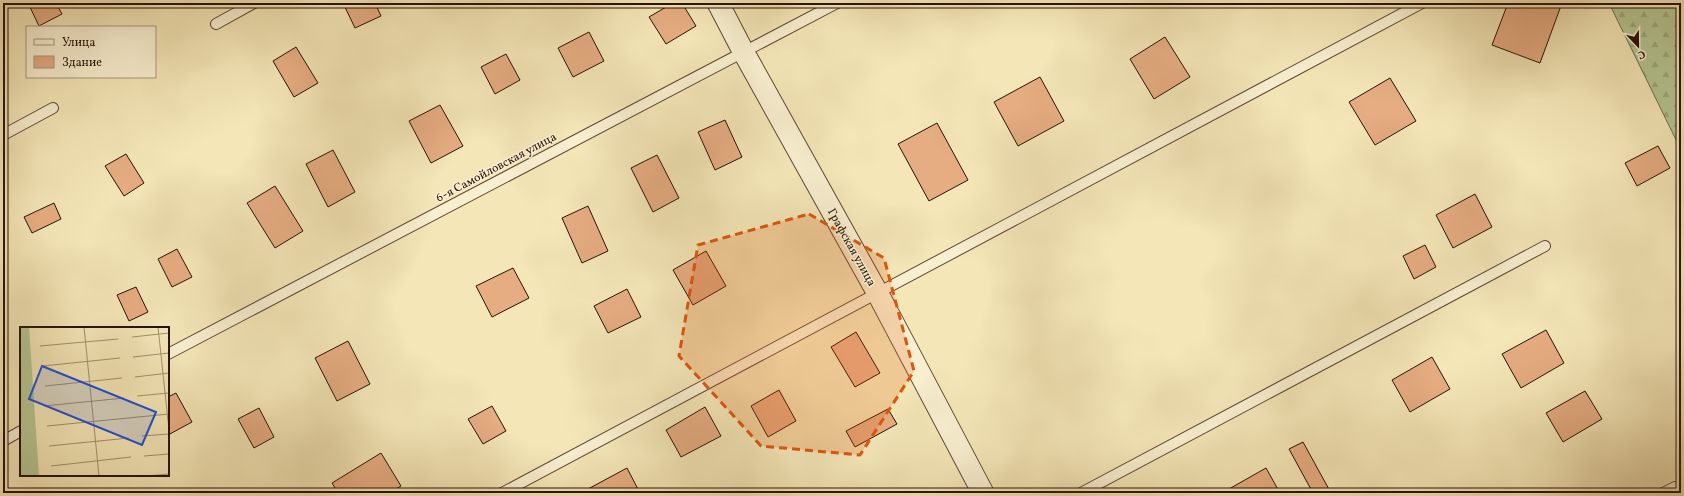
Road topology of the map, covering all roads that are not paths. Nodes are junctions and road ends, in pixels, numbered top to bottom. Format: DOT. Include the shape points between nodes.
graph roads {
  1 [pos="254,3"];
  2 [pos="718,3"];
  3 [pos="836,3"];
  4 [pos="1422,3"];
  5 [pos="216,24"];
  6 [pos="744,53"];
  7 [pos="53,108"];
  8 [pos="3,135"];
  9 [pos="1545,246"];
  10 [pos="877,292"];
  11 [pos="169,353"];
  12 [pos="20,432"];
  13 [pos="3,440"];
  14 [pos="1675,487"];
  15 [pos="502,493"];
  16 [pos="983,493"];
  17 [pos="1081,493"];
  18 [pos="1664,493"];
  1 -- 5 [label="lane"];
  2 -- 6 [label="street, Графская улица"];
  3 -- 6 [label="lane, 6-я Самойловская улица"];
  4 -- 10 [label="lane"];
  6 -- 10 [label="street, Графская улица"];
  6 -- 11 [label="lane, 6-я Самойловская улица"];
  7 -- 8 [label="lane"];
  9 -- 17 [label="lane"];
  10 -- 15 [label="lane"];
  10 -- 16 [label="street, Графская улица"];
  12 -- 13 [label="lane"];
  14 -- 18 [label="lane"];
}
